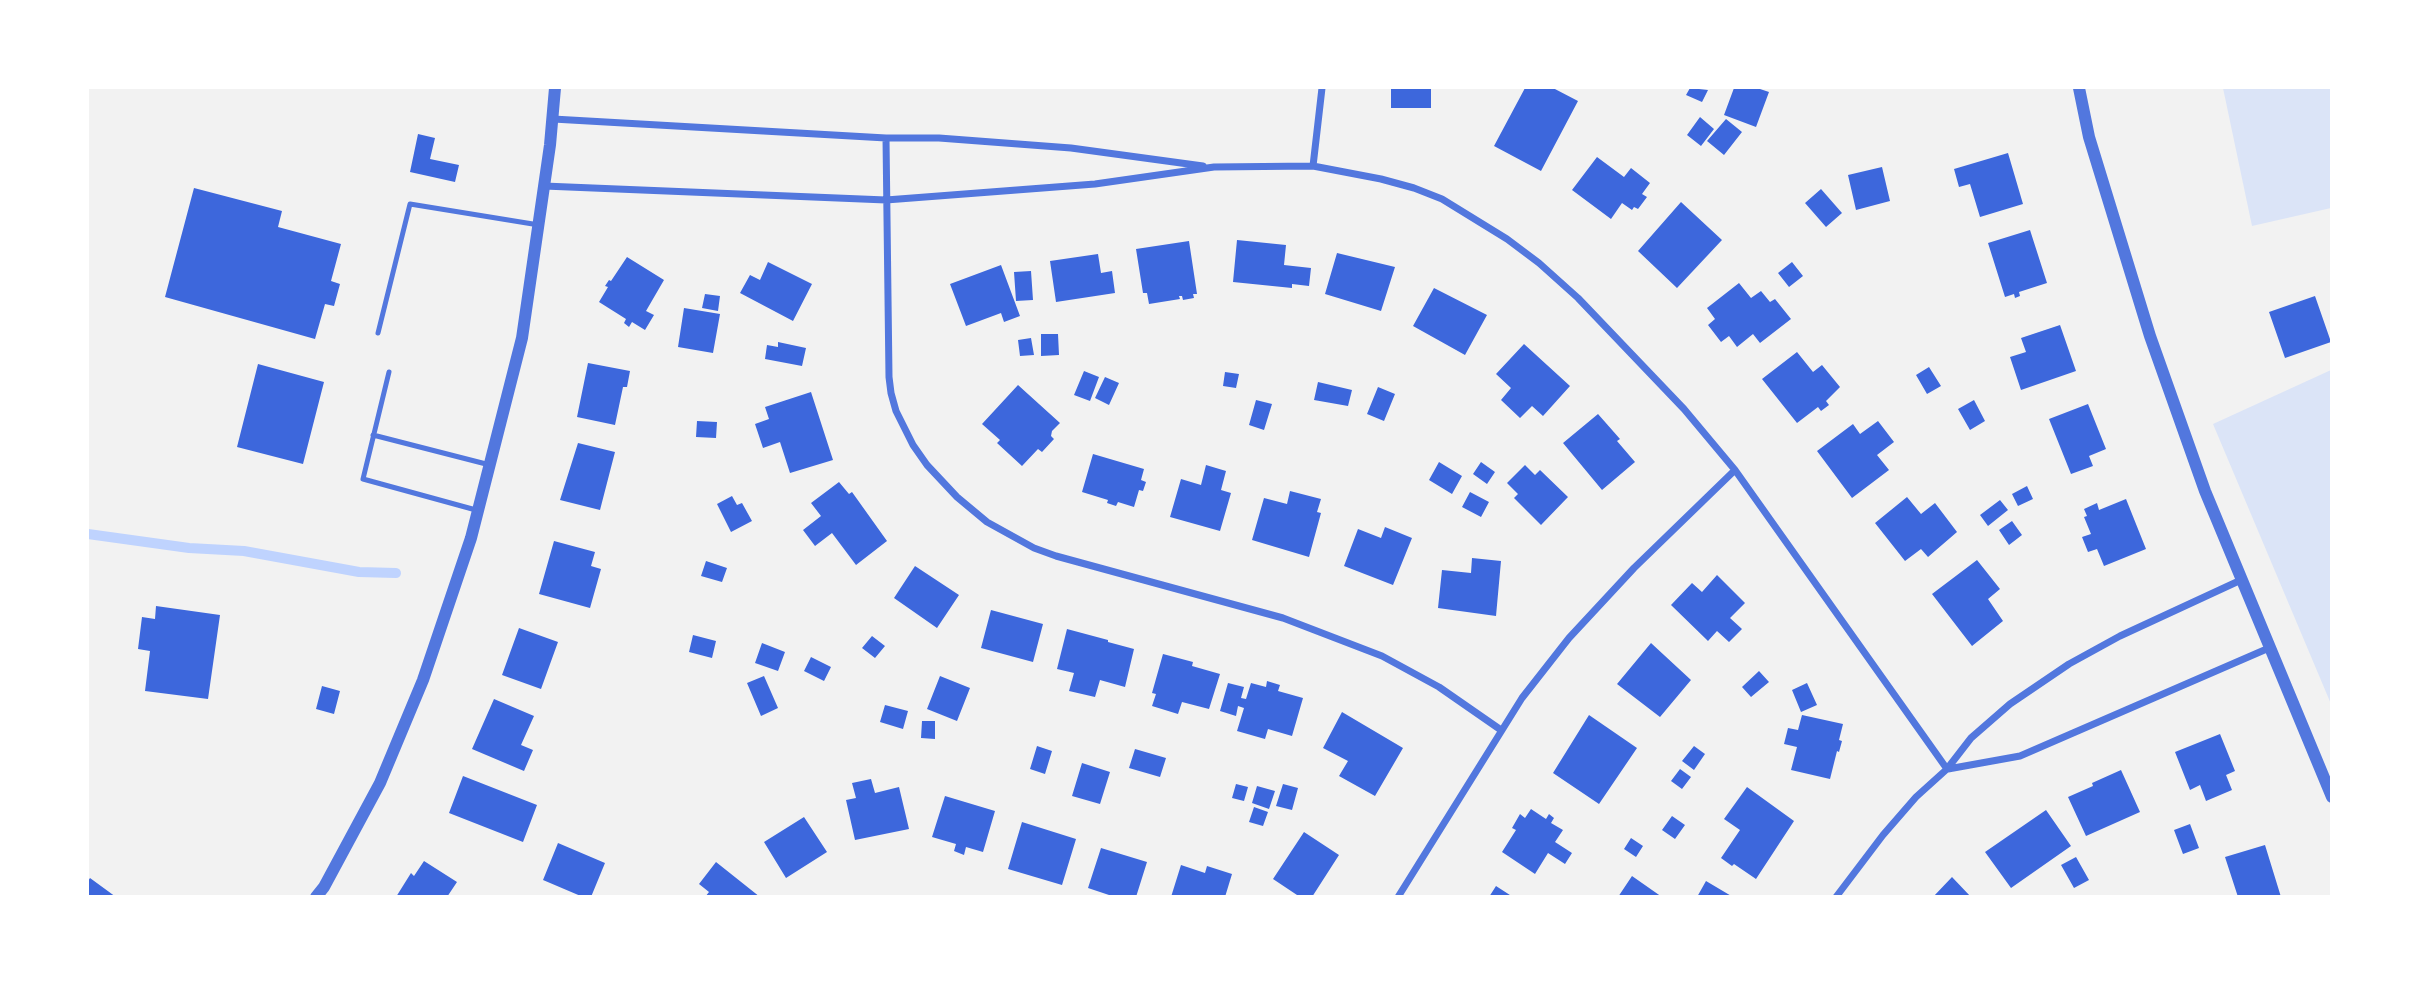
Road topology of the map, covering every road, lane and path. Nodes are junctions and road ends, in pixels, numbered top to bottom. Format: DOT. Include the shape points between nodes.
graph roads {
  1 [pos="555,88"];
  2 [pos="1322,88"];
  3 [pos="2079,88"];
  4 [pos="553,119"];
  5 [pos="886,138"];
  6 [pos="1313,166"];
  7 [pos="1214,167"];
  8 [pos="544,186"];
  9 [pos="886,200"];
  10 [pos="539,225"];
  11 [pos="378,332"];
  12 [pos="389,372"];
  13 [pos="373,435"];
  14 [pos="490,465"];
  15 [pos="1735,470"];
  16 [pos="478,510"];
  17 [pos="2241,580"];
  18 [pos="2269,648"];
  19 [pos="1501,730"];
  20 [pos="1947,769"];
  21 [pos="2332,797"];
  22 [pos="316,897"];
  23 [pos="1398,897"];
  24 [pos="1836,897"];
  1 -- 4 [label="street"];
  2 -- 6 [label="street"];
  3 -- 17 [label="street" via="2089,137 2150,336"];
  4 -- 5 [label="street"];
  4 -- 8 [label="street"];
  5 -- 7 [label="street" via="1071,148"];
  5 -- 9 [label="street"];
  6 -- 7 [label="street"];
  6 -- 15 [label="street" via="1414,188 1442,199 1507,239 1578,298 1667,390"];
  7 -- 9 [label="street" via="1095,184"];
  8 -- 9 [label="street"];
  8 -- 10 [label="street"];
  9 -- 19 [label="street" via="888,377 896,411 927,465 972,510 1009,536 1056,556 1283,618 1382,656 1439,687"];
  10 -- 11 [label="lane" via="410,204"];
  10 -- 14 [label="street" via="522,338"];
  12 -- 13 [label="lane"];
  13 -- 14 [label="lane"];
  13 -- 16 [label="lane" via="363,478"];
  14 -- 16 [label="street"];
  15 -- 19 [label="street" via="1597,606"];
  15 -- 20 [label="street"];
  16 -- 22 [label="street" via="447,615 380,783"];
  17 -- 18 [label="street"];
  17 -- 20 [label="street" via="2120,636 2036,685 1978,731"];
  18 -- 20 [label="street" via="2020,756"];
  18 -- 21 [label="street"];
  19 -- 23 [label="street"];
  20 -- 24 [label="street" via="1883,835"];
}
